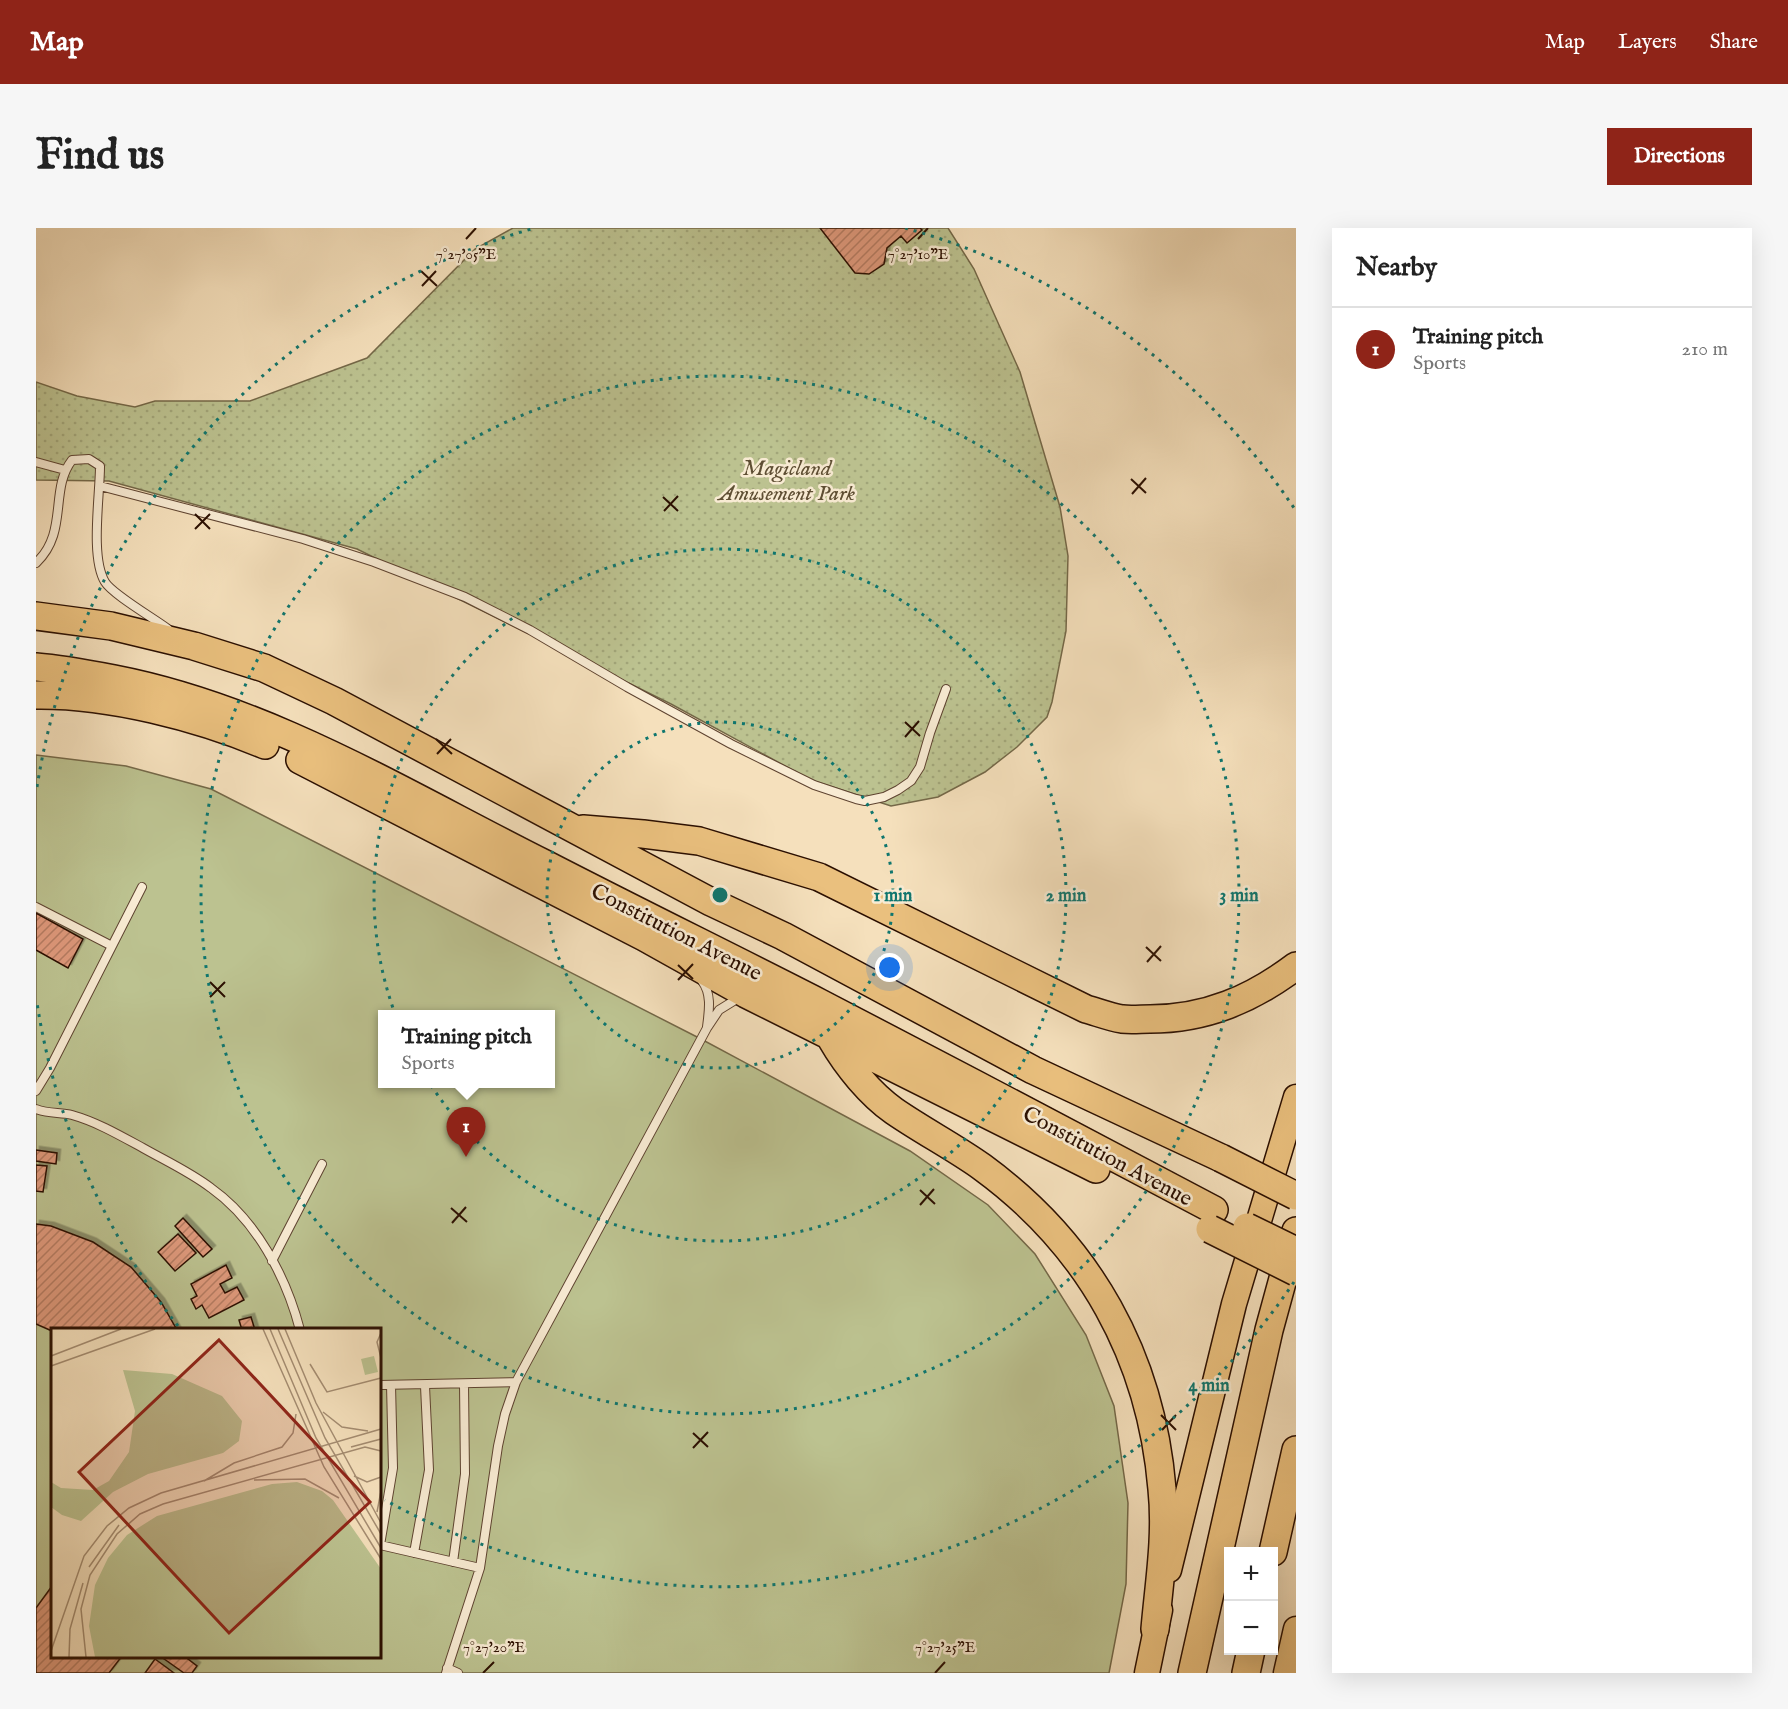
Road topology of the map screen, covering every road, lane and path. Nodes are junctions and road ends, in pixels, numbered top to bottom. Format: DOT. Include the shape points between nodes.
graph roads {
  1 [pos="36,462"];
  2 [pos="65,470"];
  3 [pos="100,486"];
  4 [pos="36,563"];
  5 [pos="36,616"];
  6 [pos="194,646"];
  7 [pos="36,668"];
  8 [pos="946,689"];
  9 [pos="42,694"];
  10 [pos="573,829"];
  11 [pos="142,887"];
  12 [pos="36,907"];
  13 [pos="112,946"];
  14 [pos="690,962"];
  15 [pos="1296,966"];
  16 [pos="757,989"];
  17 [pos="822,1023"];
  18 [pos="707,1028"];
  19 [pos="36,1091"];
  20 [pos="1296,1097"];
  21 [pos="36,1109"];
  22 [pos="322,1164"];
  23 [pos="1143,1192"];
  24 [pos="1180,1193"];
  25 [pos="1296,1196"];
  26 [pos="1212,1219"];
  27 [pos="1296,1231"];
  28 [pos="1296,1251"];
  29 [pos="272,1261"];
  30 [pos="1296,1272"];
  31 [pos="300,1328"];
  32 [pos="516,1383"];
  33 [pos="464,1384"];
  34 [pos="381,1385"];
  35 [pos="391,1385"];
  36 [pos="425,1386"];
  37 [pos="1296,1450"];
  38 [pos="381,1539"];
  39 [pos="381,1545"];
  40 [pos="1274,1547"];
  41 [pos="414,1553"];
  42 [pos="453,1562"];
  43 [pos="480,1568"];
  44 [pos="1155,1629"];
  45 [pos="1296,1629"];
  46 [pos="1250,1655"];
  47 [pos="447,1671"];
  48 [pos="458,1673"];
  49 [pos="1147,1673"];
  50 [pos="1192,1673"];
  51 [pos="1246,1673"];
  52 [pos="1286,1673"];
  1 -- 2 [label="lane"];
  2 -- 3 [label="lane" via="72,460 89,459 100,466"];
  2 -- 4 [label="lane" via="57,527 46,554"];
  3 -- 6 [label="lane" via="96,550 105,582"];
  3 -- 8 [label="lane" via="303,539 465,597 731,744 814,785 856,799 884,797 911,781 920,767"];
  5 -- 6 [label="highway, Constitution Avenue" via="111,626"];
  6 -- 10 [label="highway, Constitution Avenue" via="264,668 334,701"];
  7 -- 16 [label="highway, Constitution Avenue" via="59,668 137,684 213,705 287,734 541,863"];
  9 -- 14 [label="highway" via="140,706 242,736 295,758"];
  10 -- 15 [label="highway" via="699,841 819,877 1086,1009 1122,1019 1196,1016 1238,1001"];
  10 -- 25 [label="highway, Constitution Avenue, bridge" via="1033,1070"];
  11 -- 13 [label="lane"];
  12 -- 13 [label="lane"];
  13 -- 19 [label="lane"];
  14 -- 16 [label="highway"];
  14 -- 18 [label="lane" via="707,987"];
  16 -- 17 [label="highway, Constitution Avenue"];
  16 -- 18 [label="lane" via="719,1010"];
  17 -- 23 [label="highway"];
  17 -- 24 [label="highway, Constitution Avenue"];
  17 -- 44 [label="highway" via="840,1054 877,1097 980,1165 1021,1199 1067,1246 1104,1297 1137,1369 1158,1451 1164,1535"];
  18 -- 32 [label="lane"];
  20 -- 44 [label="highway" via="1234,1304"];
  21 -- 29 [label="lane" via="72,1115 100,1126 190,1174 232,1207"];
  22 -- 29 [label="lane"];
  23 -- 24 [label="highway"];
  23 -- 26 [label="highway"];
  24 -- 26 [label="highway, Constitution Avenue"];
  26 -- 28 [label="highway, Constitution Avenue, bridge"];
  26 -- 30 [label="highway, bridge"];
  27 -- 50 [label="highway" via="1269,1330"];
  29 -- 31 [label="lane"];
  32 -- 33 [label="lane"];
  32 -- 43 [label="lane" via="498,1446"];
  33 -- 36 [label="lane"];
  33 -- 42 [label="lane" via="465,1474"];
  34 -- 35 [label="lane"];
  35 -- 36 [label="lane"];
  35 -- 38 [label="lane" via="393,1467"];
  36 -- 41 [label="lane" via="429,1470"];
  37 -- 40 [label="highway"];
  39 -- 41 [label="lane"];
  41 -- 42 [label="lane"];
  42 -- 43 [label="lane"];
  43 -- 47 [label="lane"];
  44 -- 49 [label="highway"];
  45 -- 52 [label="highway"];
  46 -- 51 [label="highway"];
  47 -- 48 [label="lane"];
}
